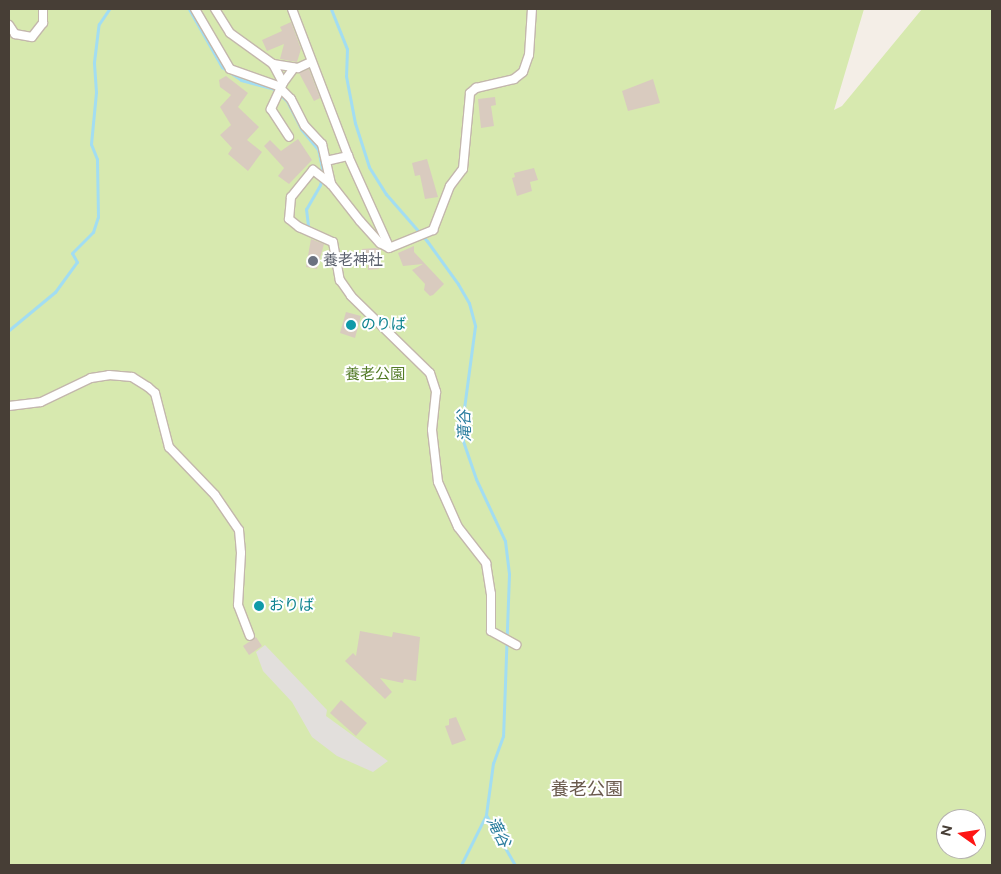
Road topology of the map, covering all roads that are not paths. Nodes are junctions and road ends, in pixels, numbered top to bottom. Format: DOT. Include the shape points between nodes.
graph roads {
  1 [pos="43,9"];
  2 [pos="195,9"];
  3 [pos="215,9"];
  4 [pos="292,9"];
  5 [pos="532,9"];
  6 [pos="9,25"];
  7 [pos="311,62"];
  8 [pos="273,64"];
  9 [pos="294,68"];
  10 [pos="281,90"];
  11 [pos="288,137"];
  12 [pos="348,156"];
  13 [pos="326,161"];
  14 [pos="331,184"];
  15 [pos="389,248"];
  16 [pos="9,406"];
  17 [pos="250,636"];
  18 [pos="516,644"];
  1 -- 6 [label="street" via="43,23 32,37 15,34"];
  2 -- 10 [label="street" via="230,69"];
  3 -- 8 [label="street" via="230,33"];
  4 -- 7 [label="street"];
  5 -- 15 [label="street" via="529,55 523,72 514,79 476,88 470,93 465,162 462,172 450,186 433,230"];
  7 -- 9 [label="street"];
  7 -- 12 [label="street"];
  8 -- 9 [label="street"];
  8 -- 10 [label="street"];
  9 -- 10 [label="street"];
  10 -- 11 [label="street" via="272,109"];
  10 -- 13 [label="street" via="291,99 305,126 322,144"];
  12 -- 13 [label="street"];
  12 -- 15 [label="street"];
  13 -- 14 [label="street"];
  14 -- 15 [label="street" via="360,221"];
  14 -- 18 [label="street" via="312,170 291,197 290,219 299,227 333,242 335,264 351,296 430,374 436,392 432,430 438,482 458,527 486,563 491,594 491,631"];
  16 -- 17 [label="street" via="41,402 91,378 109,375 132,377 148,387 157,402 169,446 215,495 238,530 241,553 238,605"];
}
